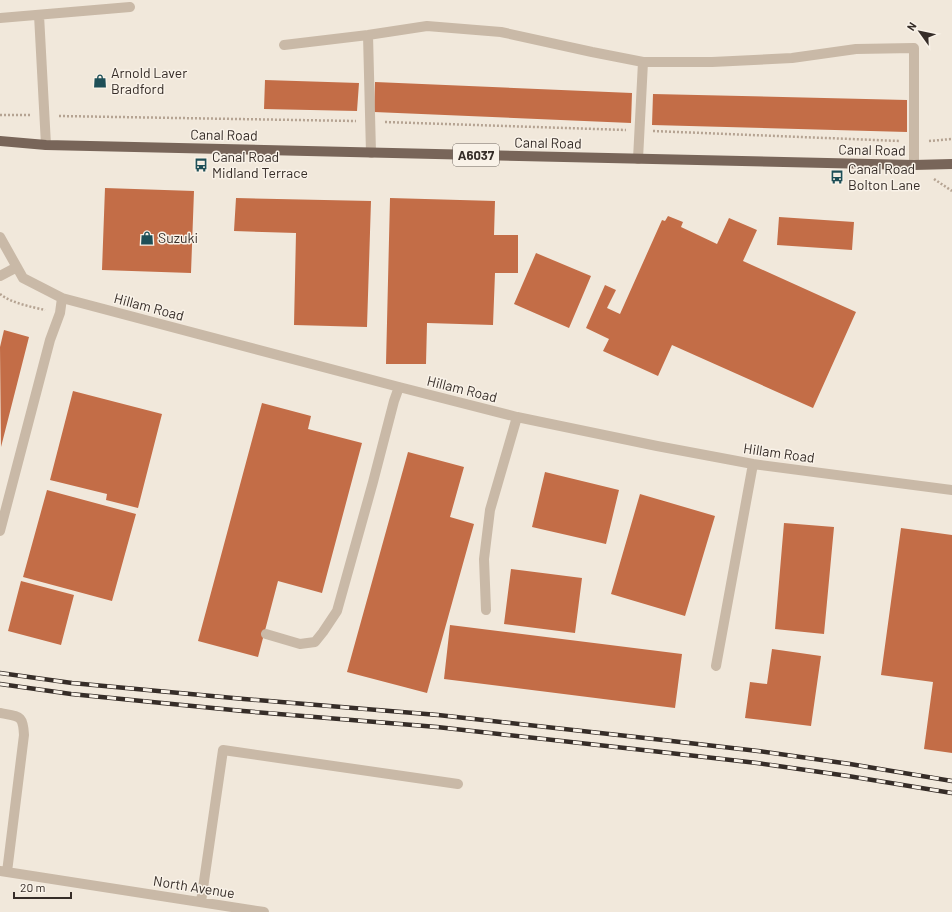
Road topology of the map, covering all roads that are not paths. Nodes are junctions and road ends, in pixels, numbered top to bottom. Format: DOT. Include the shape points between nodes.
graph roads {
  1 [pos="130,7"];
  2 [pos="39,15"];
  3 [pos="0,18"];
  4 [pos="368,35"];
  5 [pos="284,45"];
  6 [pos="643,62"];
  7 [pos="0,141"];
  8 [pos="46,145"];
  9 [pos="371,153"];
  10 [pos="638,159"];
  11 [pos="952,164"];
  12 [pos="914,165"];
  13 [pos="0,237"];
  14 [pos="17,267"];
  15 [pos="0,276"];
  16 [pos="62,298"];
  17 [pos="400,387"];
  18 [pos="517,417"];
  19 [pos="753,464"];
  20 [pos="952,490"];
  21 [pos="0,531"];
  22 [pos="486,610"];
  23 [pos="266,634"];
  24 [pos="716,666"];
  25 [pos="0,713"];
  26 [pos="458,784"];
  27 [pos="4,871"];
  28 [pos="201,902"];
  29 [pos="264,912"];
  1 -- 2 [label="street"];
  2 -- 3 [label="street"];
  2 -- 8 [label="street"];
  4 -- 5 [label="street"];
  4 -- 6 [label="street" via="427,26 501,32"];
  4 -- 9 [label="street"];
  6 -- 10 [label="street"];
  6 -- 12 [label="street" via="792,58 856,49 914,48"];
  7 -- 8 [label="main road, Canal Road / A6037"];
  8 -- 9 [label="main road, Canal Road / A6037"];
  9 -- 10 [label="main road, Canal Road / A6037"];
  10 -- 12 [label="main road, Canal Road / A6037"];
  11 -- 12 [label="main road, Canal Road / A6037"];
  13 -- 14 [label="street, Hillam Road"];
  14 -- 15 [label="street"];
  14 -- 16 [label="street, Hillam Road" via="23,278"];
  16 -- 17 [label="street, Hillam Road"];
  16 -- 21 [label="street"];
  17 -- 18 [label="street, Hillam Road"];
  17 -- 23 [label="street" via="337,611 316,642 300,644"];
  18 -- 19 [label="street, Hillam Road"];
  18 -- 22 [label="street" via="490,510 484,559"];
  19 -- 20 [label="street, Hillam Road"];
  19 -- 24 [label="street"];
  25 -- 27 [label="street" via="20,718 23,722 24,735"];
  26 -- 28 [label="street" via="224,750"];
  27 -- 28 [label="street, North Avenue"];
  28 -- 29 [label="street, North Avenue"];
}
